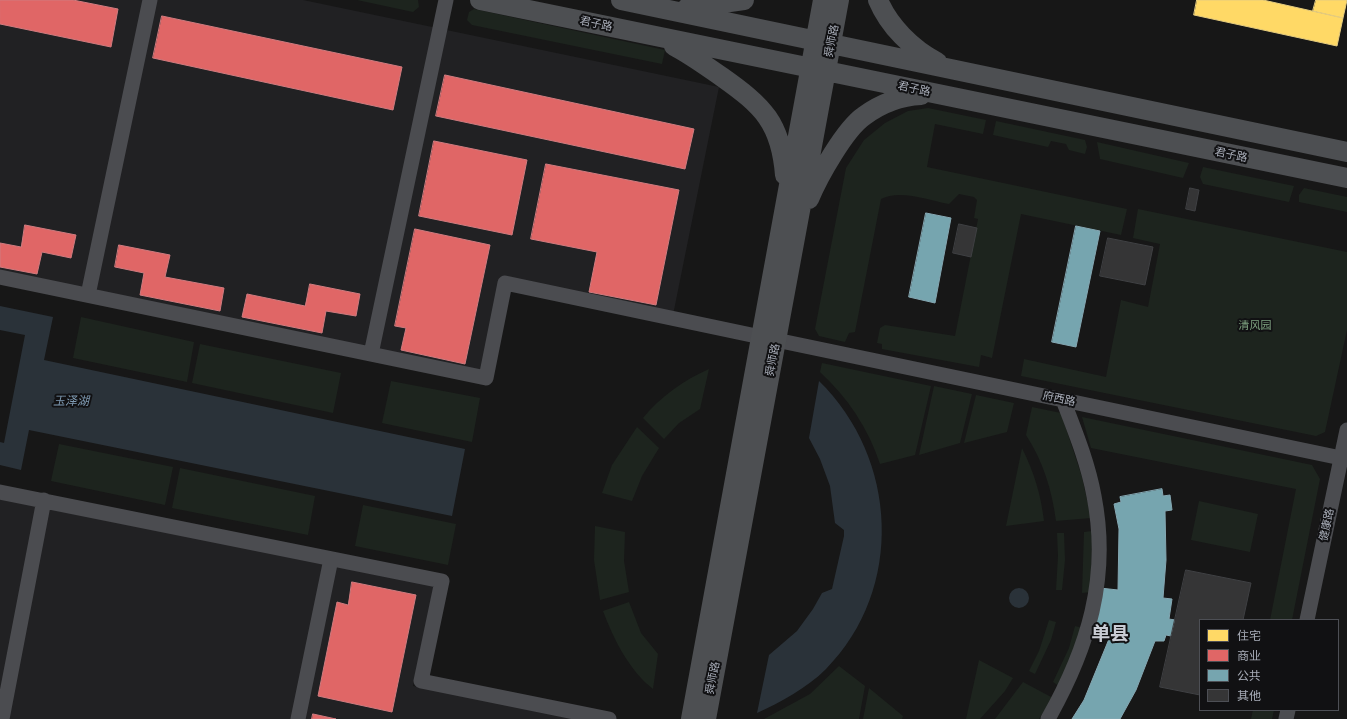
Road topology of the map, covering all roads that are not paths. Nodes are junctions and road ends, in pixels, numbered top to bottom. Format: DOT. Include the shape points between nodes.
graph roads {
  1 [pos="150,0"];
  2 [pos="446,0"];
  3 [pos="480,0"];
  4 [pos="621,0"];
  5 [pos="744,0"];
  6 [pos="823,0"];
  7 [pos="839,0"];
  8 [pos="878,0"];
  9 [pos="662,9"];
  10 [pos="656,37"];
  11 [pos="823,42"];
  12 [pos="948,68"];
  13 [pos="818,71"];
  14 [pos="945,96"];
  15 [pos="1347,152"];
  16 [pos="1347,178"];
  17 [pos="785,207"];
  18 [pos="797,229"];
  19 [pos="0,277"];
  20 [pos="88,295"];
  21 [pos="769,338"];
  22 [pos="371,354"];
  23 [pos="1063,400"];
  24 [pos="1347,430"];
  25 [pos="1341,458"];
  26 [pos="0,492"];
  27 [pos="44,500"];
  28 [pos="331,558"];
  29 [pos="1307,619"];
  30 [pos="2,719"];
  31 [pos="298,719"];
  32 [pos="609,719"];
  33 [pos="691,719"];
  34 [pos="706,719"];
  35 [pos="1048,719"];
  1 -- 20 [label="street"];
  2 -- 22 [label="street"];
  3 -- 10 [label="main road, 君子路"];
  4 -- 9 [label="main road"];
  5 -- 9 [label="main road"];
  6 -- 11 [label="main road, 舜师路"];
  7 -- 11 [label="main road, 舜师路"];
  8 -- 12 [label="main road" via="883,13 907,41 930,59"];
  9 -- 11 [label="main road"];
  10 -- 13 [label="main road, 君子路"];
  10 -- 17 [label="main road" via="699,61 750,97 762,109 780,141 784,159"];
  11 -- 12 [label="main road"];
  11 -- 13 [label="main road, 舜师路"];
  12 -- 15 [label="main road"];
  13 -- 14 [label="main road, 君子路"];
  13 -- 17 [label="main road, 舜师路"];
  13 -- 18 [label="main road, 舜师路"];
  14 -- 16 [label="main road, 君子路"];
  14 -- 18 [label="main road" via="909,96 878,107 863,116 830,160 811,193"];
  17 -- 21 [label="main road, 舜师路"];
  18 -- 21 [label="main road, 舜师路"];
  19 -- 20 [label="street"];
  20 -- 22 [label="street"];
  21 -- 22 [label="street, 府西路" via="505,283 486,378"];
  21 -- 23 [label="street, 府西路"];
  21 -- 33 [label="main road, 舜师路"];
  21 -- 34 [label="main road, 舜师路"];
  23 -- 25 [label="street, 府西路"];
  23 -- 35 [label="street" via="1080,445 1094,494 1100,552 1098,581 1086,638 1073,673"];
  24 -- 25 [label="street, 健康路"];
  25 -- 29 [label="street, 健康路"];
  26 -- 27 [label="street"];
  27 -- 28 [label="street"];
  27 -- 30 [label="street"];
  28 -- 31 [label="street"];
  28 -- 32 [label="street" via="442,581 420,681"];
}
